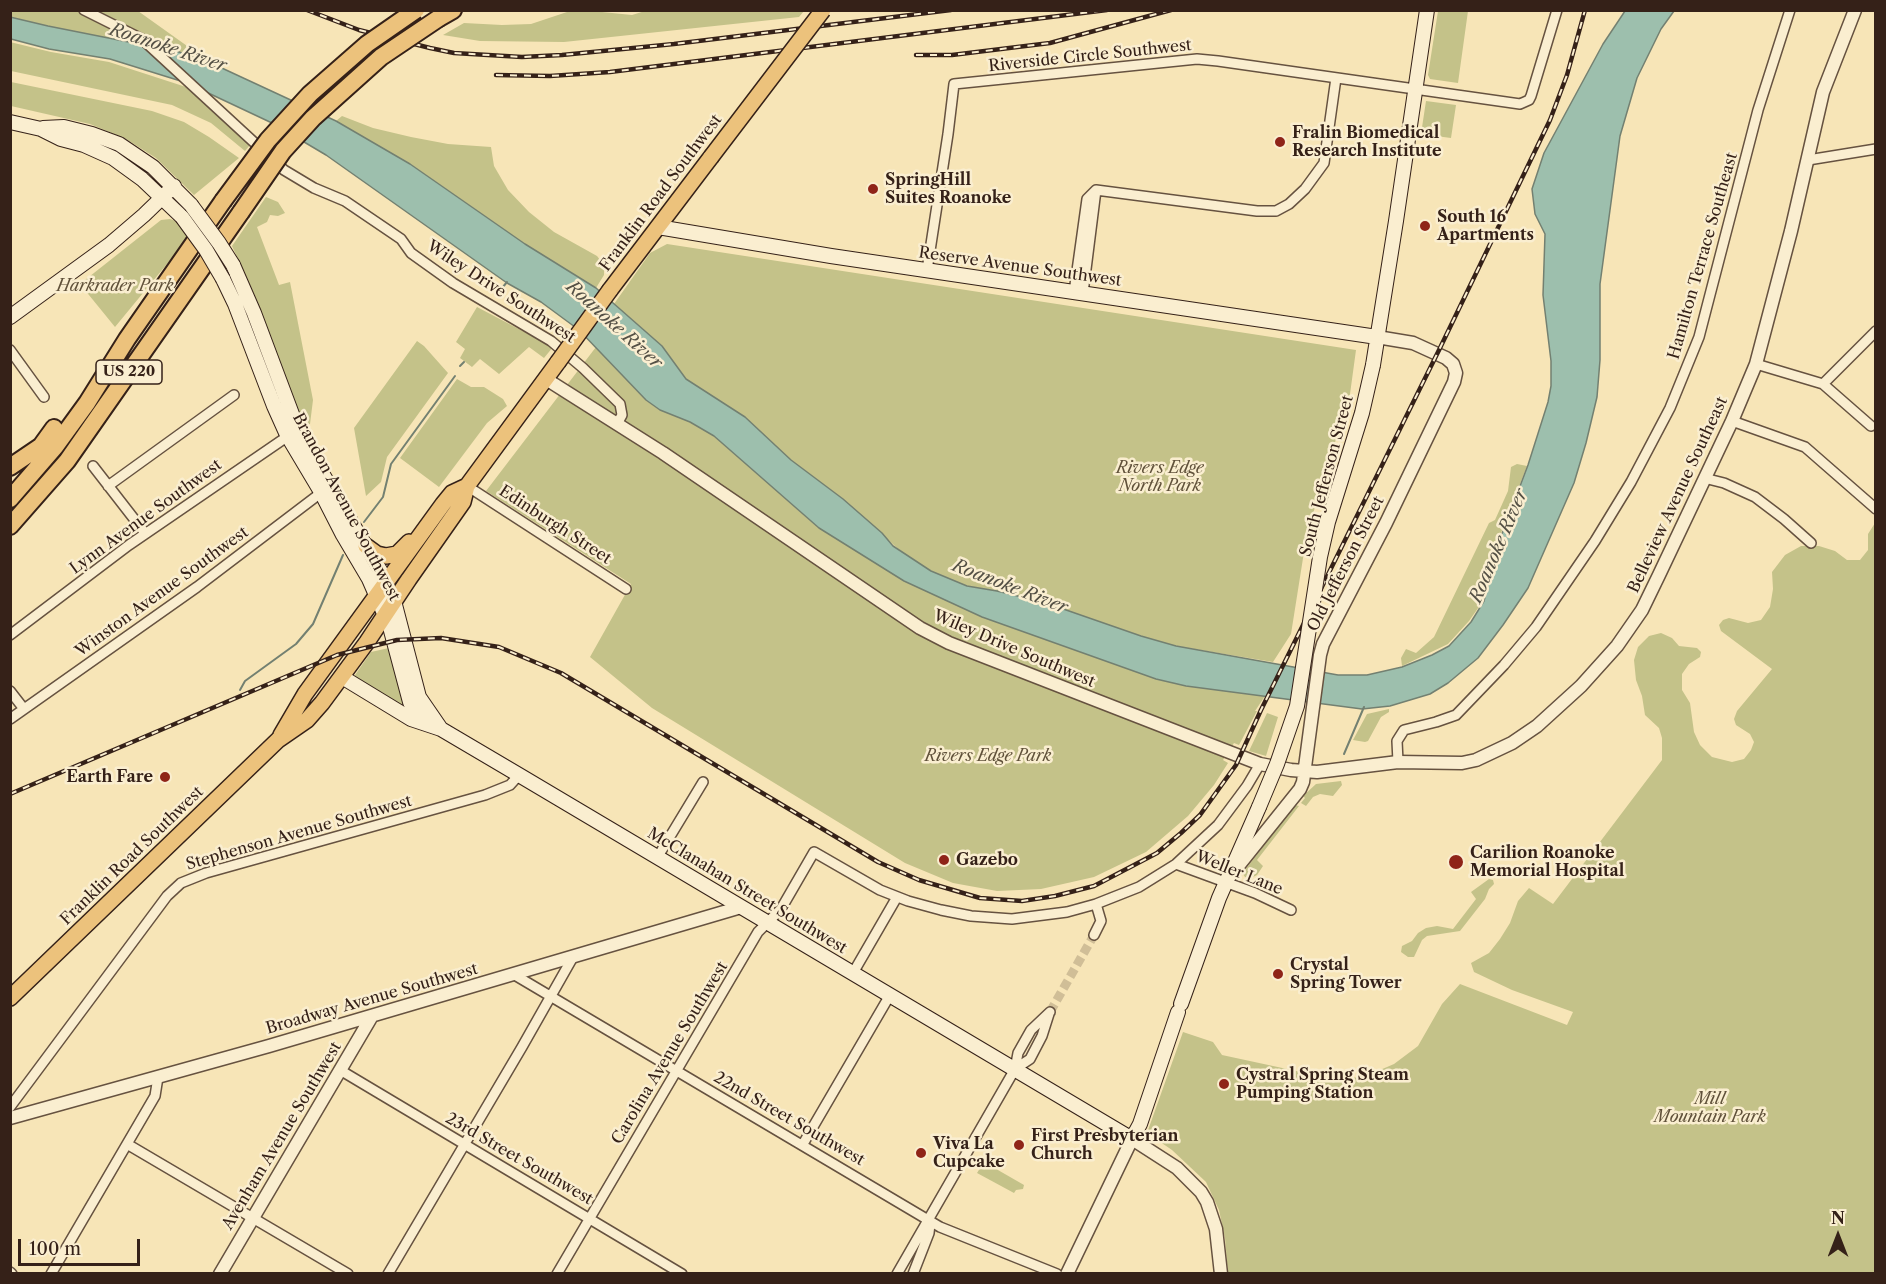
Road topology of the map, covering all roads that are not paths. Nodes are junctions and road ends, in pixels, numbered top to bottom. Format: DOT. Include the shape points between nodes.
graph roads {
  1 [pos="84,10"];
  2 [pos="416,10"];
  3 [pos="823,10"];
  4 [pos="1427,10"];
  5 [pos="1557,10"];
  6 [pos="1790,10"];
  7 [pos="1855,10"];
  8 [pos="446,14"];
  9 [pos="1336,78"];
  10 [pos="1415,88"];
  11 [pos="10,122"];
  12 [pos="41,129"];
  13 [pos="1875,149"];
  14 [pos="1808,160"];
  15 [pos="174,186"];
  16 [pos="163,197"];
  17 [pos="658,227"];
  18 [pos="927,270"];
  19 [pos="1078,292"];
  20 [pos="10,317"];
  21 [pos="1875,331"];
  22 [pos="1377,336"];
  23 [pos="127,339"];
  24 [pos="10,350"];
  25 [pos="1756,364"];
  26 [pos="546,379"];
  27 [pos="1823,384"];
  28 [pos="234,395"];
  29 [pos="44,397"];
  30 [pos="1732,421"];
  31 [pos="617,424"];
  32 [pos="1871,426"];
  33 [pos="293,433"];
  34 [pos="93,466"];
  35 [pos="10,467"];
  36 [pos="1704,478"];
  37 [pos="108,486"];
  38 [pos="467,486"];
  39 [pos="326,489"];
  40 [pos="10,499"];
  41 [pos="443,504"];
  42 [pos="1875,509"];
  43 [pos="10,526"];
  44 [pos="145,533"];
  45 [pos="1811,543"];
  46 [pos="366,546"];
  47 [pos="626,589"];
  48 [pos="382,591"];
  49 [pos="394,602"];
  50 [pos="385,615"];
  51 [pos="12,634"];
  52 [pos="342,677"];
  53 [pos="10,691"];
  54 [pos="24,709"];
  55 [pos="10,719"];
  56 [pos="441,729"];
  57 [pos="278,740"];
  58 [pos="1398,762"];
  59 [pos="1260,764"];
  60 [pos="1305,771"];
  61 [pos="519,775"];
  62 [pos="703,782"];
  63 [pos="657,858"];
  64 [pos="1176,864"];
  65 [pos="1225,883"];
  66 [pos="897,897"];
  67 [pos="1096,904"];
  68 [pos="741,907"];
  69 [pos="1291,910"];
  70 [pos="767,922"];
  71 [pos="1094,935"];
  72 [pos="573,957"];
  73 [pos="853,973"];
  74 [pos="513,974"];
  75 [pos="890,995"];
  76 [pos="551,997"];
  77 [pos="10,998"];
  78 [pos="372,1016"];
  79 [pos="1015,1069"];
  80 [pos="340,1070"];
  81 [pos="676,1071"];
  82 [pos="158,1077"];
  83 [pos="10,1107"];
  84 [pos="10,1118"];
  85 [pos="1132,1139"];
  86 [pos="127,1144"];
  87 [pos="803,1144"];
  88 [pos="465,1145"];
  89 [pos="253,1218"];
  90 [pos="590,1218"];
  91 [pos="928,1219"];
  92 [pos="51,1274"];
  93 [pos="220,1274"];
  94 [pos="348,1274"];
  95 [pos="388,1274"];
  96 [pos="557,1274"];
  97 [pos="682,1274"];
  98 [pos="897,1274"];
  99 [pos="913,1274"];
  100 [pos="1057,1274"];
  101 [pos="1067,1274"];
  102 [pos="1221,1274"];
  1 -- 31 [label="street, Wiley Drive Southwest" via="142,39 284,170 345,201 401,239 411,253 453,284 550,341 620,404 622,415"];
  2 -- 23 [label="highway, US 220, bridge" via="367,44 310,94 268,140"];
  3 -- 17 [label="main road, Franklin Road Southwest, bridge"];
  4 -- 10 [label="main road, South Jefferson Street"];
  5 -- 10 [label="street, Riverside Circle Southwest" via="1532,96 1525,103"];
  6 -- 58 [label="street, Hamilton Terrace Southeast" via="1758,110 1699,337 1670,408 1595,541 1529,634 1456,714 1404,730 1397,741"];
  7 -- 14 [label="street, Belleview Avenue Southeast" via="1823,92"];
  8 -- 43 [label="highway, US 220, bridge" via="381,57 313,118 283,151 68,461"];
  9 -- 10 [label="street, Riverside Circle Southwest"];
  9 -- 18 [label="street, Riverside Circle Southwest" via="1197,59 954,84"];
  9 -- 19 [label="street" via="1324,163 1303,191 1276,211 1257,212 1096,190"];
  10 -- 22 [label="main road, South Jefferson Street"];
  11 -- 12 [label="main road, Brandon Avenue Southwest"];
  12 -- 15 [label="main road, Brandon Avenue Southwest" via="64,128 119,144"];
  12 -- 16 [label="main road, Brandon Avenue Southwest" via="113,158"];
  13 -- 14 [label="street"];
  14 -- 25 [label="street, Belleview Avenue Southeast"];
  15 -- 16 [label="main road"];
  15 -- 33 [label="main road, Brandon Avenue Southwest, bridge" via="232,265 254,313"];
  16 -- 20 [label="main road" via="109,245"];
  16 -- 33 [label="main road, Brandon Avenue Southwest, bridge" via="182,217 223,279 274,406"];
  17 -- 18 [label="main road, Reserve Avenue Southwest"];
  17 -- 26 [label="main road, Franklin Road Southwest, bridge"];
  18 -- 19 [label="main road, Reserve Avenue Southwest"];
  19 -- 22 [label="main road, Reserve Avenue Southwest"];
  21 -- 27 [label="street"];
  22 -- 60 [label="street, Old Jefferson Street" via="1421,346 1446,358 1456,373 1386,524 1323,644"];
  22 -- 65 [label="main road, South Jefferson Street, bridge" via="1362,413 1322,549 1296,706 1277,764"];
  23 -- 35 [label="highway" via="41,446"];
  23 -- 40 [label="highway, US 220" via="81,410"];
  24 -- 29 [label="street"];
  25 -- 27 [label="street"];
  25 -- 30 [label="street, Belleview Avenue Southeast"];
  26 -- 31 [label="street, Wiley Drive Southwest"];
  26 -- 38 [label="main road, Franklin Road Southwest"];
  27 -- 32 [label="street"];
  28 -- 37 [label="street"];
  30 -- 36 [label="street, Belleview Avenue Southeast"];
  30 -- 42 [label="street" via="1805,447"];
  31 -- 59 [label="street, Wiley Drive Southwest" via="940,639"];
  33 -- 39 [label="main road, Brandon Avenue Southwest"];
  33 -- 44 [label="street, Lynn Avenue Southwest"];
  34 -- 37 [label="street"];
  36 -- 45 [label="street" via="1755,497"];
  36 -- 58 [label="street, Belleview Avenue Southeast" via="1642,610 1617,646 1558,709 1512,743 1476,760"];
  37 -- 44 [label="street"];
  38 -- 41 [label="main road, Franklin Road Southwest" via="452,493"];
  38 -- 47 [label="street, Edinburgh Street"];
  38 -- 49 [label="main road, Franklin Road Southwest" via="463,502"];
  39 -- 46 [label="main road, Brandon Avenue Southwest"];
  39 -- 48 [label="main road, Brandon Avenue Southwest"];
  39 -- 54 [label="street, Winston Avenue Southwest" via="197,587"];
  41 -- 46 [label="main road" via="396,554 382,556"];
  41 -- 48 [label="main road, Franklin Road Southwest"];
  44 -- 51 [label="street, Lynn Avenue Southwest"];
  46 -- 48 [label="main road, Brandon Avenue Southwest" via="380,570"];
  48 -- 49 [label="main road, Brandon Avenue Southwest"];
  48 -- 50 [label="main road, Brandon Avenue Southwest"];
  48 -- 57 [label="main road, Franklin Road Southwest" via="301,700"];
  49 -- 50 [label="main road, Franklin Road Southwest"];
  49 -- 56 [label="main road, Brandon Avenue Southwest" via="419,697"];
  50 -- 52 [label="main road, Franklin Road Southwest"];
  50 -- 56 [label="main road, Brandon Avenue Southwest" via="410,702 415,711"];
  52 -- 56 [label="main road, McClanahan Street Southwest" via="411,719"];
  52 -- 57 [label="main road, Franklin Road Southwest" via="307,720"];
  53 -- 54 [label="street"];
  54 -- 55 [label="street, Winston Avenue Southwest"];
  56 -- 61 [label="main road, McClanahan Street Southwest"];
  57 -- 77 [label="main road, Franklin Road Southwest"];
  58 -- 60 [label="street, Belleview Avenue Southeast"];
  59 -- 60 [label="street, Wiley Drive Southwest"];
  59 -- 64 [label="street" via="1218,825"];
  60 -- 65 [label="street, Old Jefferson Street" via="1300,789"];
  61 -- 63 [label="main road, McClanahan Street Southwest"];
  61 -- 83 [label="street, Stephenson Avenue Southwest" via="510,785 494,792 182,883 167,896"];
  62 -- 63 [label="street"];
  63 -- 68 [label="main road, McClanahan Street Southwest"];
  64 -- 65 [label="street, Weller Lane"];
  64 -- 67 [label="street" via="1139,887"];
  65 -- 69 [label="street, Weller Lane"];
  65 -- 85 [label="main road, South Jefferson Street"];
  66 -- 67 [label="street" via="971,916 1012,919"];
  66 -- 70 [label="street, Carolina Avenue Southwest" via="814,852 781,909"];
  66 -- 73 [label="street"];
  67 -- 71 [label="street" via="1101,921"];
  68 -- 70 [label="main road, McClanahan Street Southwest"];
  68 -- 72 [label="street, Broadway Avenue Southwest"];
  70 -- 73 [label="main road, McClanahan Street Southwest"];
  70 -- 81 [label="street, Carolina Avenue Southwest"];
  72 -- 74 [label="street, Broadway Avenue Southwest"];
  72 -- 76 [label="street"];
  73 -- 75 [label="main road, McClanahan Street Southwest"];
  74 -- 76 [label="street, 22nd Street Southwest"];
  74 -- 78 [label="street, Broadway Avenue Southwest"];
  75 -- 79 [label="main road, McClanahan Street Southwest"];
  75 -- 87 [label="street"];
  76 -- 81 [label="street, 22nd Street Southwest"];
  76 -- 88 [label="street"];
  78 -- 80 [label="street, Avenham Avenue Southwest"];
  78 -- 82 [label="street, Broadway Avenue Southwest"];
  79 -- 79 [label="street" via="1030,1059 1050,1012 1031,1030 1018,1053"];
  79 -- 85 [label="main road, McClanahan Street Southwest"];
  79 -- 91 [label="street"];
  80 -- 88 [label="street, 23rd Street Southwest"];
  80 -- 89 [label="street, Avenham Avenue Southwest"];
  81 -- 87 [label="street, 22nd Street Southwest"];
  81 -- 90 [label="street, Carolina Avenue Southwest"];
  82 -- 84 [label="street, Broadway Avenue Southwest"];
  82 -- 86 [label="street" via="155,1096"];
  85 -- 101 [label="street, South Jefferson Street"];
  85 -- 102 [label="street" via="1177,1168 1201,1192 1216,1229"];
  86 -- 89 [label="street"];
  86 -- 92 [label="street"];
  87 -- 91 [label="street, 22nd Street Southwest"];
  88 -- 90 [label="street, 23rd Street Southwest"];
  88 -- 95 [label="street"];
  89 -- 93 [label="street, Avenham Avenue Southwest"];
  89 -- 94 [label="street"];
  90 -- 96 [label="street, Carolina Avenue Southwest"];
  90 -- 97 [label="street, 23rd Street Southwest"];
  91 -- 98 [label="street"];
  91 -- 99 [label="street" via="930,1233"];
  91 -- 100 [label="street, 22nd Street Southwest"];
}
